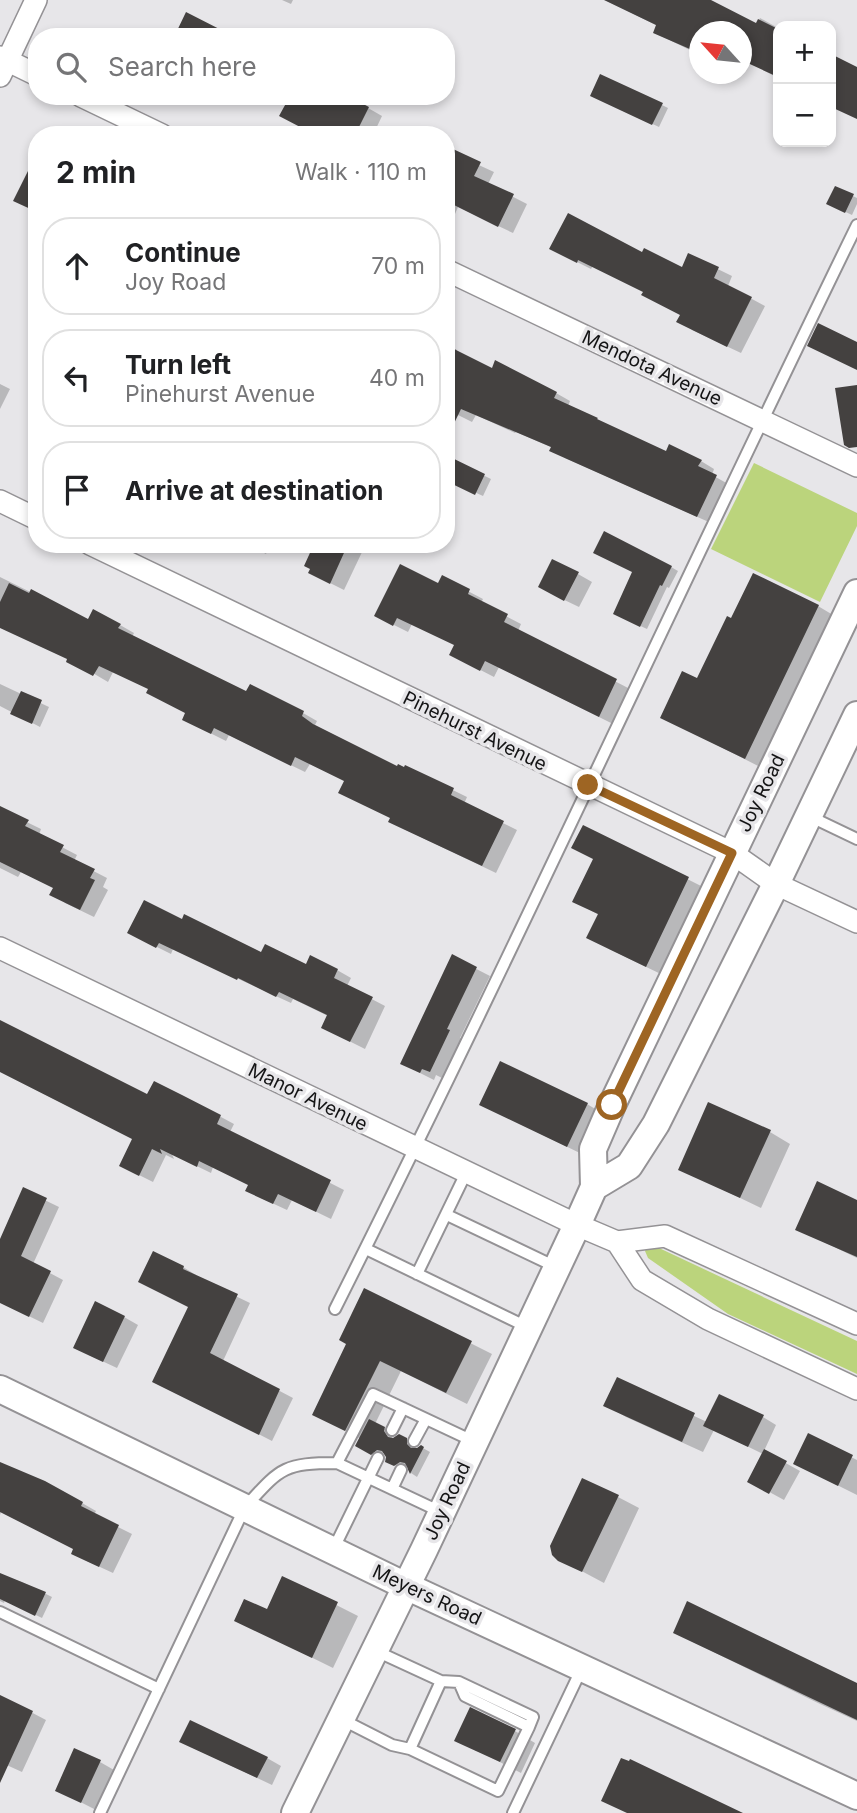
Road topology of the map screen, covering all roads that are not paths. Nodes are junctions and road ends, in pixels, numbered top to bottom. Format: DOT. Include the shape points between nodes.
graph roads {
  1 [pos="36,0"];
  2 [pos="2,65"];
  3 [pos="28,72"];
  4 [pos="100,105"];
  5 [pos="143,126"];
  6 [pos="857,225"];
  7 [pos="455,274"];
  8 [pos="761,420"];
  9 [pos="857,466"];
  10 [pos="0,501"];
  11 [pos="28,515"];
  12 [pos="109,553"];
  13 [pos="857,593"];
  14 [pos="857,715"];
  15 [pos="588,785"];
  16 [pos="809,816"];
  17 [pos="857,839"];
  18 [pos="732,853"];
  19 [pos="776,884"];
  20 [pos="857,922"];
  21 [pos="0,948"];
  22 [pos="416,1149"];
  23 [pos="467,1172"];
  24 [pos="594,1187"];
  25 [pos="447,1214"];
  26 [pos="577,1224"];
  27 [pos="617,1242"];
  28 [pos="366,1249"];
  29 [pos="556,1267"];
  30 [pos="417,1274"];
  31 [pos="335,1309"];
  32 [pos="857,1324"];
  33 [pos="529,1328"];
  34 [pos="0,1389"];
  35 [pos="857,1389"];
  36 [pos="403,1408"];
  37 [pos="426,1419"];
  38 [pos="392,1430"];
  39 [pos="414,1441"];
  40 [pos="475,1442"];
  41 [pos="378,1458"];
  42 [pos="337,1463"];
  43 [pos="401,1470"];
  44 [pos="368,1478"];
  45 [pos="392,1489"];
  46 [pos="245,1507"];
  47 [pos="441,1512"];
  48 [pos="333,1550"];
  49 [pos="406,1586"];
  50 [pos="0,1612"];
  51 [pos="375,1651"];
  52 [pos="582,1668"];
  53 [pos="441,1681"];
  54 [pos="159,1689"];
  55 [pos="341,1719"];
  56 [pos="410,1749"];
  57 [pos="857,1796"];
  58 [pos="100,1813"];
  59 [pos="295,1813"];
  60 [pos="513,1813"];
  1 -- 2 [label="street"];
  2 -- 3 [label="street"];
  4 -- 5 [label="street"];
  6 -- 8 [label="lane"];
  7 -- 8 [label="street, Mendota Avenue"];
  8 -- 9 [label="street, Mendota Avenue"];
  8 -- 15 [label="lane"];
  10 -- 11 [label="street"];
  12 -- 15 [label="street, Pinehurst Avenue"];
  13 -- 18 [label="street, Joy Road"];
  14 -- 16 [label="street"];
  15 -- 18 [label="street, Pinehurst Avenue"];
  15 -- 22 [label="lane"];
  16 -- 17 [label="lane"];
  16 -- 19 [label="street"];
  18 -- 19 [label="street, Pinehurst Avenue"];
  18 -- 24 [label="street, Joy Road" via="593,1149"];
  19 -- 20 [label="street, Pinehurst Avenue"];
  19 -- 24 [label="street" via="656,1124 629,1166"];
  21 -- 22 [label="street, Manor Avenue"];
  22 -- 23 [label="street, Manor Avenue"];
  22 -- 28 [label="lane"];
  23 -- 25 [label="lane"];
  23 -- 26 [label="street, Manor Avenue"];
  24 -- 26 [label="street, Joy Road"];
  25 -- 29 [label="lane"];
  25 -- 30 [label="lane"];
  26 -- 27 [label="street, Manor Avenue"];
  26 -- 29 [label="street, Joy Road"];
  27 -- 32 [label="street" via="665,1236"];
  27 -- 35 [label="street" via="642,1280 708,1319"];
  28 -- 30 [label="lane"];
  28 -- 31 [label="lane"];
  29 -- 33 [label="street, Joy Road"];
  30 -- 33 [label="lane"];
  33 -- 40 [label="street, Joy Road"];
  34 -- 46 [label="street, Meyers Road"];
  36 -- 37 [label="lane"];
  36 -- 38 [label="lane"];
  36 -- 42 [label="lane" via="373,1394"];
  37 -- 39 [label="lane"];
  37 -- 40 [label="lane"];
  40 -- 47 [label="street, Joy Road"];
  41 -- 44 [label="lane"];
  42 -- 44 [label="lane"];
  42 -- 46 [label="lane" via="295,1465 278,1472"];
  43 -- 45 [label="lane"];
  44 -- 45 [label="lane"];
  44 -- 48 [label="lane"];
  45 -- 47 [label="lane"];
  46 -- 48 [label="street, Meyers Road"];
  46 -- 54 [label="lane"];
  47 -- 49 [label="street, Joy Road"];
  48 -- 49 [label="street, Meyers Road"];
  49 -- 51 [label="street, Joy Road"];
  49 -- 52 [label="street, Meyers Road"];
  50 -- 54 [label="lane"];
  51 -- 53 [label="lane"];
  51 -- 55 [label="street, Joy Road"];
  52 -- 57 [label="street, Meyers Road"];
  52 -- 60 [label="lane"];
  53 -- 56 [label="lane"];
  53 -- 56 [label="lane" via="459,1682 533,1717 529,1727 498,1791"];
  54 -- 58 [label="lane"];
  55 -- 56 [label="lane" via="392,1745"];
  55 -- 59 [label="street, Joy Road"];
}
